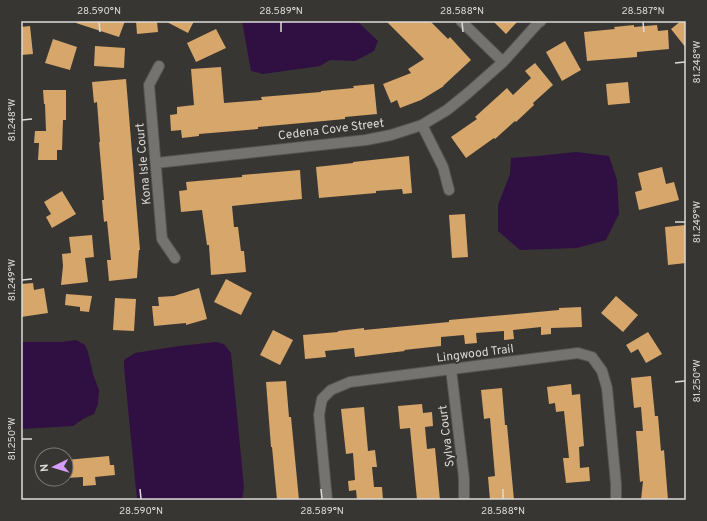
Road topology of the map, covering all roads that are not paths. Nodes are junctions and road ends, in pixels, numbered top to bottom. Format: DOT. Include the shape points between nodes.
graph roads {
  1 [pos="461,21"];
  2 [pos="541,21"];
  3 [pos="503,62"];
  4 [pos="159,66"];
  5 [pos="422,125"];
  6 [pos="156,163"];
  7 [pos="449,190"];
  8 [pos="175,258"];
  9 [pos="451,369"];
  10 [pos="327,500"];
  11 [pos="464,500"];
  12 [pos="616,500"];
  1 -- 3 [label="street"];
  2 -- 3 [label="street, Cedena Cove Street"];
  3 -- 5 [label="street, Cedena Cove Street" via="447,110"];
  4 -- 6 [label="street, Kona Isle Court" via="149,85"];
  5 -- 6 [label="street, Cedena Cove Street" via="366,140"];
  5 -- 7 [label="street" via="443,168"];
  6 -- 8 [label="street, Kona Isle Court" via="162,239"];
  9 -- 10 [label="street, Lingwood Trail" via="350,382 331,390 322,399 319,415"];
  9 -- 11 [label="street, Sylva Court" via="464,478"];
  9 -- 12 [label="street, Lingwood Trail" via="578,353 592,356 602,371 607,388"];
}
